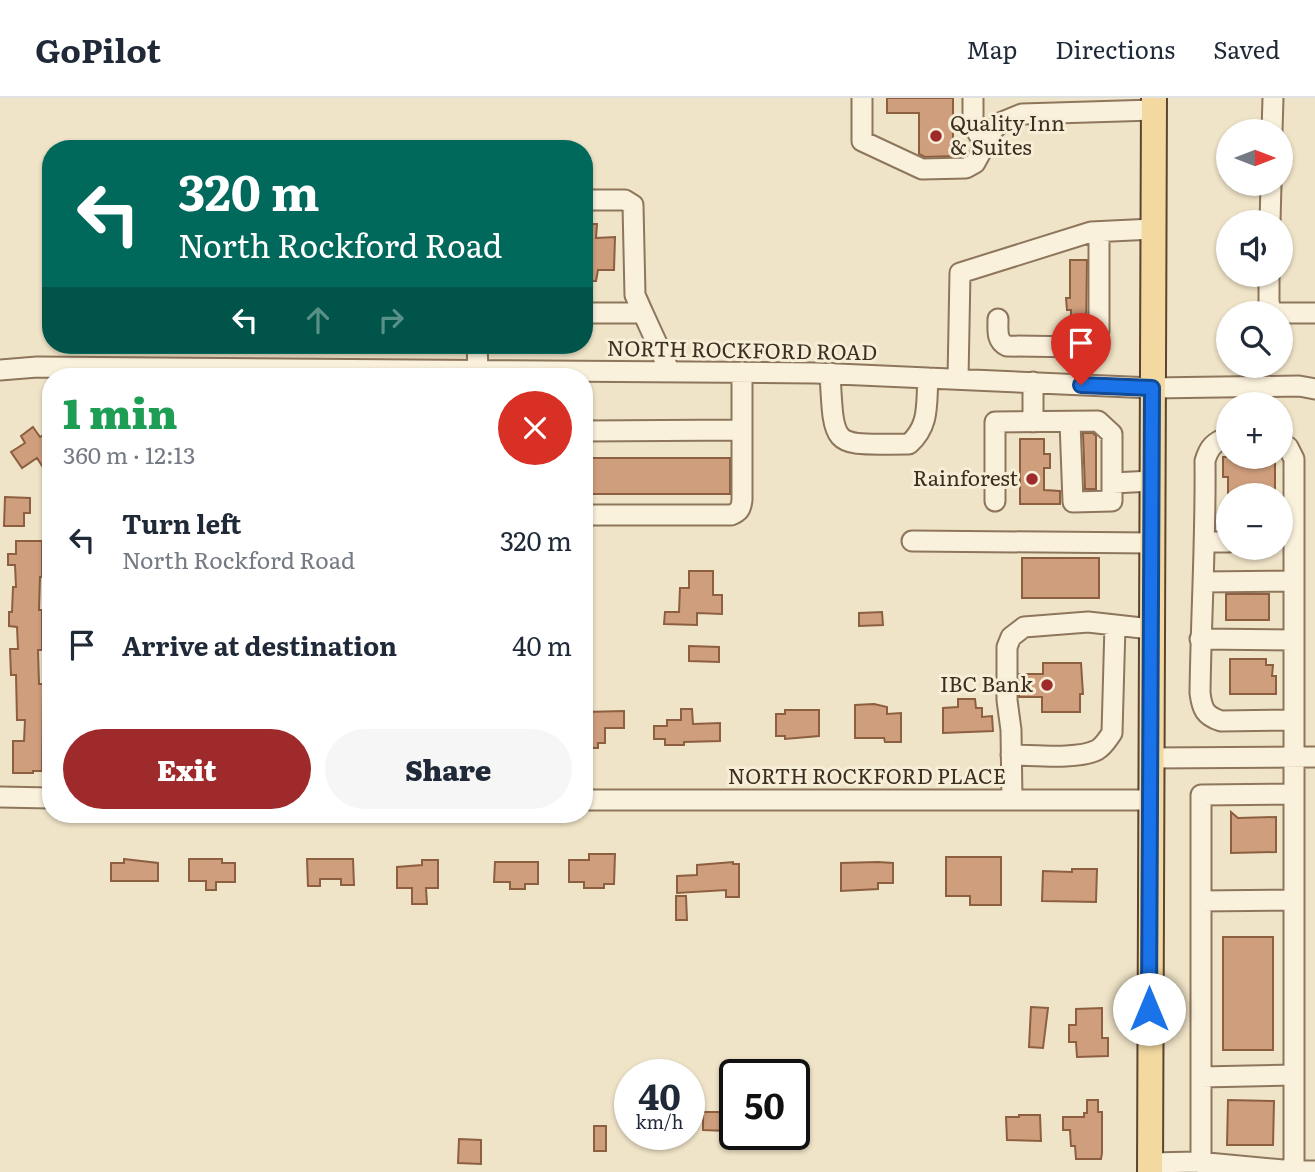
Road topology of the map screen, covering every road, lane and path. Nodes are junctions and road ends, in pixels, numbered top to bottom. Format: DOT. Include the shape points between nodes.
graph roads {
  1 [pos="862,98"];
  2 [pos="973,98"];
  3 [pos="1006,98"];
  4 [pos="1273,98"];
  5 [pos="1154,104"];
  6 [pos="1063,105"];
  7 [pos="1103,105"];
  8 [pos="1007,118"];
  9 [pos="1272,119"];
  10 [pos="985,145"];
  11 [pos="593,200"];
  12 [pos="1153,229"];
  13 [pos="1099,232"];
  14 [pos="1269,287"];
  15 [pos="593,313"];
  16 [pos="643,313"];
  17 [pos="1315,313"];
  18 [pos="998,319"];
  19 [pos="105,368"];
  20 [pos="0,370"];
  21 [pos="670,372"];
  22 [pos="742,372"];
  23 [pos="830,373"];
  24 [pos="593,374"];
  25 [pos="928,378"];
  26 [pos="958,379"];
  27 [pos="1033,383"];
  28 [pos="1152,388"];
  29 [pos="1315,389"];
  30 [pos="1033,422"];
  31 [pos="1070,422"];
  32 [pos="743,430"];
  33 [pos="593,431"];
  34 [pos="1216,442"];
  35 [pos="1293,457"];
  36 [pos="1152,481"];
  37 [pos="1113,482"];
  38 [pos="1292,483"];
  39 [pos="995,501"];
  40 [pos="593,515"];
  41 [pos="912,541"];
  42 [pos="1205,542"];
  43 [pos="1216,542"];
  44 [pos="1151,543"];
  45 [pos="1291,560"];
  46 [pos="1294,581"];
  47 [pos="1203,582"];
  48 [pos="1115,625"];
  49 [pos="1151,629"];
  50 [pos="1200,639"];
  51 [pos="1294,639"];
  52 [pos="1294,720"];
  53 [pos="1011,755"];
  54 [pos="1293,757"];
  55 [pos="1315,757"];
  56 [pos="1150,758"];
  57 [pos="1294,794"];
  58 [pos="0,797"];
  59 [pos="42,798"];
  60 [pos="593,800"];
  61 [pos="1012,800"];
  62 [pos="1150,800"];
  63 [pos="1294,900"];
  64 [pos="1201,901"];
  65 [pos="1294,1075"];
  66 [pos="1201,1077"];
  67 [pos="1201,1163"];
  68 [pos="1150,1168"];
  69 [pos="1294,1171"];
  70 [pos="1315,1171"];
  1 -- 10 [label="street" via="862,141 922,169 967,168"];
  2 -- 10 [label="street" via="972,125"];
  3 -- 8 [label="street"];
  4 -- 9 [label="street"];
  5 -- 7 [label="street"];
  5 -- 12 [label="main road"];
  6 -- 7 [label="street"];
  6 -- 8 [label="street"];
  8 -- 10 [label="street"];
  11 -- 16 [label="street" via="625,200 633,205 635,295"];
  12 -- 13 [label="street"];
  12 -- 28 [label="main road"];
  13 -- 18 [label="street" via="1099,331 1095,342 1084,347 1007,346 999,339"];
  13 -- 26 [label="street" via="960,273"];
  14 -- 17 [label="street" via="1271,310"];
  15 -- 16 [label="street"];
  16 -- 21 [label="street"];
  19 -- 20 [label="street, NORTH ROCKFORD ROAD"];
  21 -- 22 [label="street, NORTH ROCKFORD ROAD"];
  21 -- 24 [label="street, NORTH ROCKFORD ROAD"];
  22 -- 23 [label="street, NORTH ROCKFORD ROAD"];
  22 -- 32 [label="street"];
  23 -- 25 [label="street, NORTH ROCKFORD ROAD"];
  23 -- 25 [label="street" via="833,424 838,436 850,444 909,444 920,434 925,420"];
  25 -- 26 [label="street, NORTH ROCKFORD ROAD"];
  26 -- 27 [label="street, NORTH ROCKFORD ROAD"];
  27 -- 28 [label="street, NORTH ROCKFORD ROAD"];
  27 -- 30 [label="street"];
  28 -- 29 [label="street, NORTH ROCKFORD ROAD"];
  28 -- 36 [label="main road"];
  30 -- 31 [label="street"];
  30 -- 39 [label="street" via="995,422"];
  31 -- 37 [label="street" via="1098,421 1112,434"];
  31 -- 37 [label="street" via="1073,502 1112,501"];
  32 -- 33 [label="street"];
  32 -- 40 [label="street" via="743,500 737,513"];
  34 -- 42 [label="street" via="1205,461"];
  35 -- 38 [label="street"];
  36 -- 37 [label="street"];
  36 -- 44 [label="main road"];
  41 -- 44 [label="street"];
  42 -- 43 [label="street"];
  42 -- 47 [label="street"];
  44 -- 49 [label="main road"];
  45 -- 46 [label="street"];
  46 -- 47 [label="street"];
  46 -- 51 [label="street"];
  47 -- 50 [label="street"];
  48 -- 49 [label="street"];
  48 -- 53 [label="street" via="1112,733 1104,745 1077,754"];
  48 -- 53 [label="street" via="1088,622 1024,627 1011,637 1007,648"];
  49 -- 56 [label="main road"];
  50 -- 51 [label="street"];
  50 -- 52 [label="street" via="1199,693 1202,709 1210,717"];
  51 -- 52 [label="street"];
  52 -- 54 [label="street"];
  53 -- 61 [label="street"];
  54 -- 55 [label="street"];
  54 -- 56 [label="street"];
  54 -- 57 [label="street"];
  56 -- 62 [label="main road"];
  57 -- 63 [label="street"];
  57 -- 64 [label="street" via="1201,795"];
  58 -- 59 [label="street"];
  60 -- 61 [label="street, NORTH ROCKFORD PLACE"];
  61 -- 62 [label="street, NORTH ROCKFORD PLACE"];
  62 -- 68 [label="main road"];
  63 -- 64 [label="street"];
  63 -- 65 [label="street"];
  64 -- 66 [label="street"];
  65 -- 66 [label="street"];
  65 -- 69 [label="street"];
  66 -- 67 [label="street"];
  67 -- 68 [label="street"];
  67 -- 69 [label="street"];
  69 -- 70 [label="street"];
}
